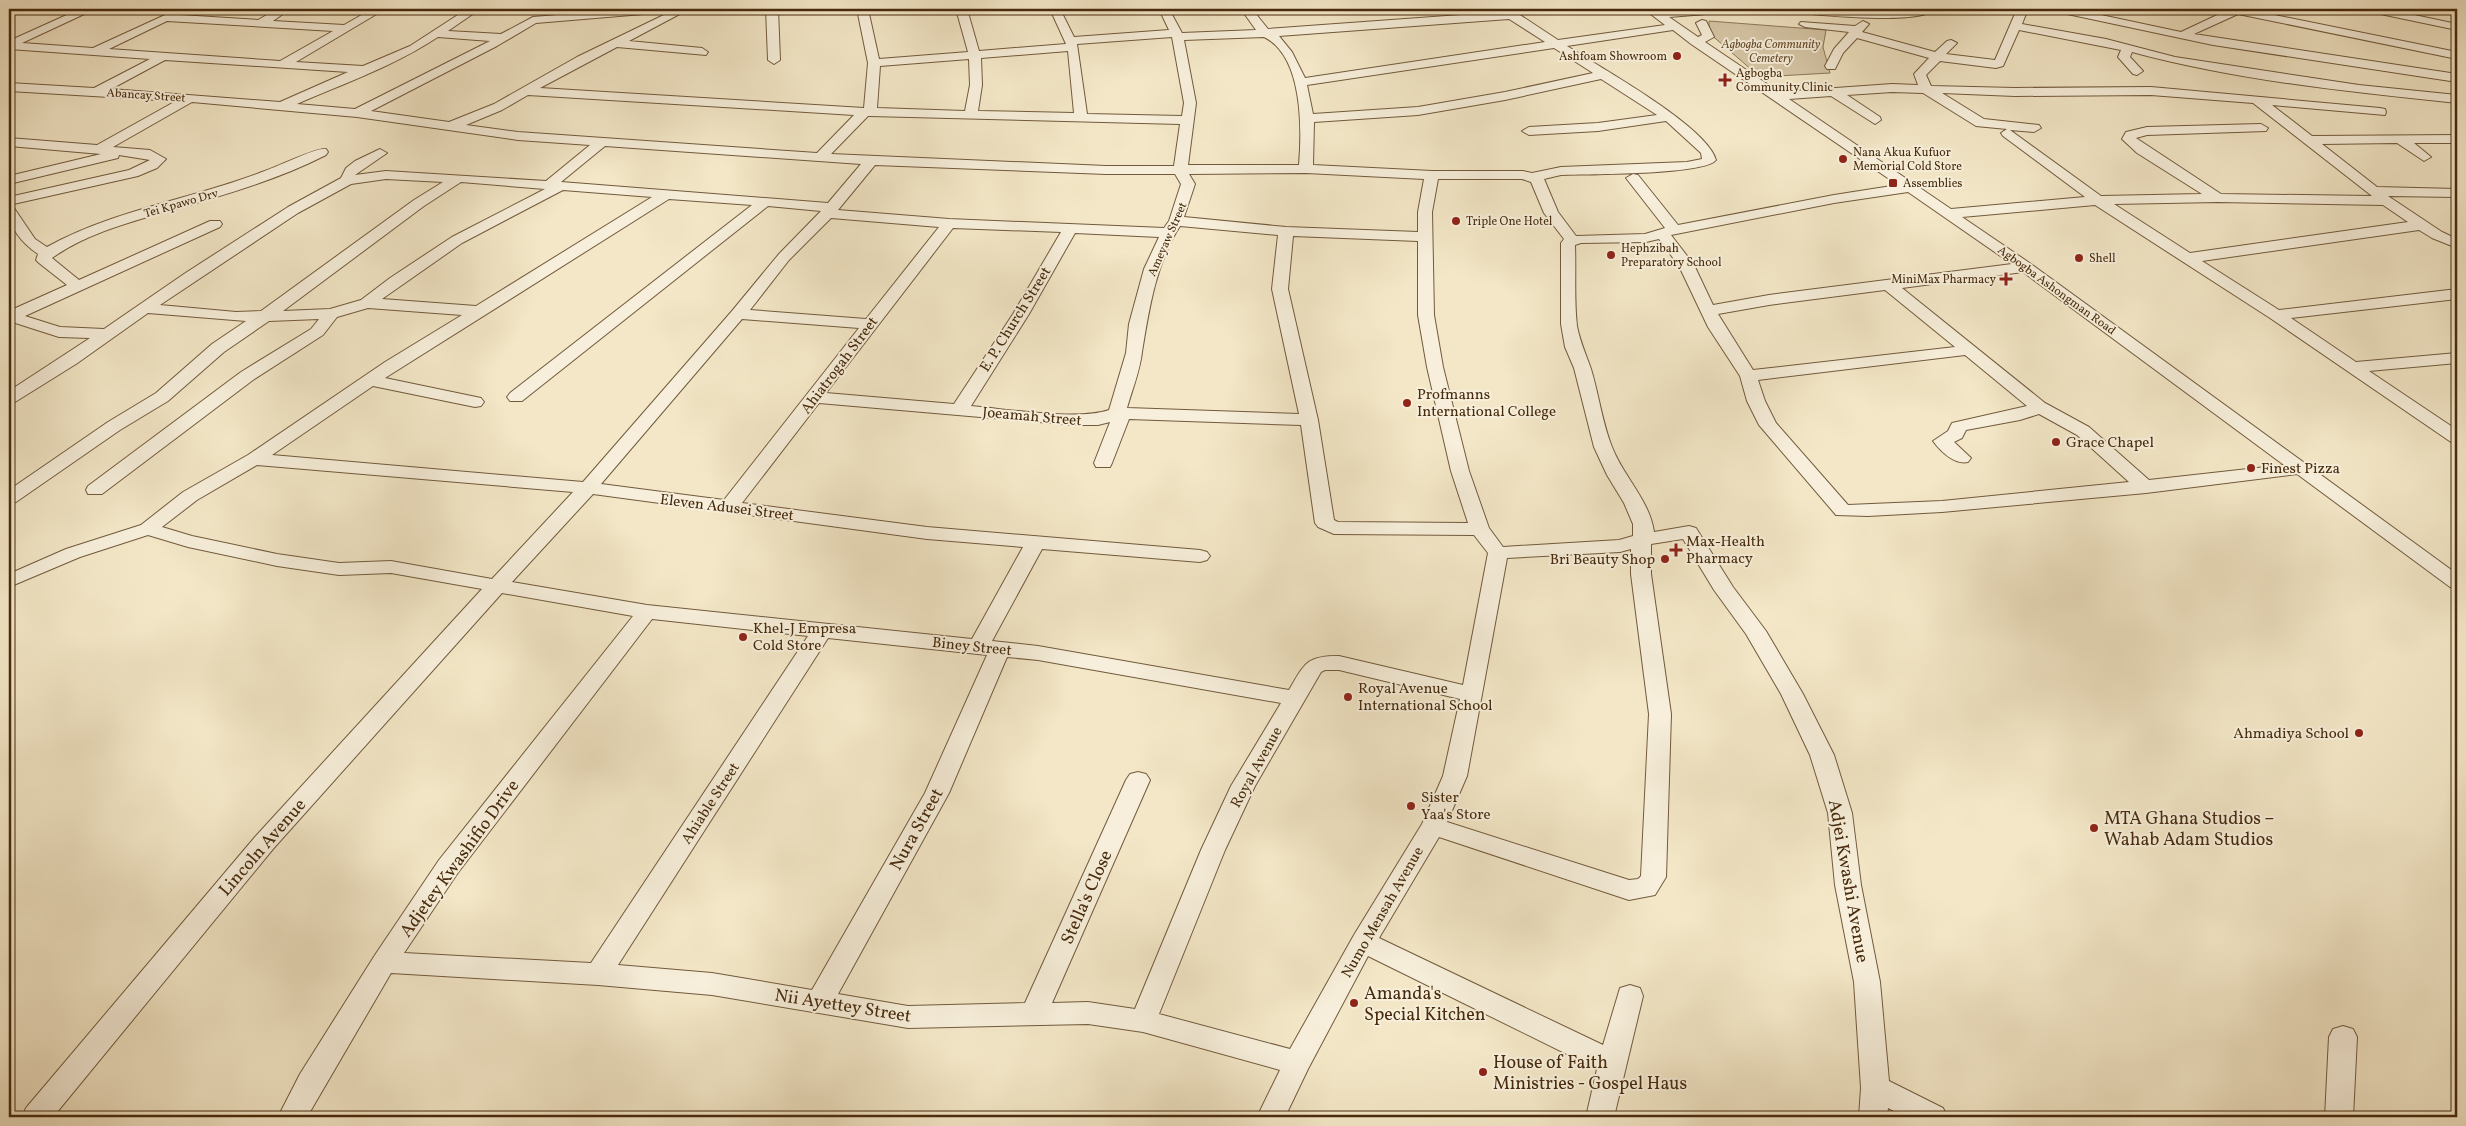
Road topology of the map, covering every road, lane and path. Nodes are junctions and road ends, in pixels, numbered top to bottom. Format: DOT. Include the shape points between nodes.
graph roads {
  1 [pos="89,9"];
  2 [pos="185,9"];
  3 [pos="285,9"];
  4 [pos="380,9"];
  5 [pos="474,9"];
  6 [pos="667,9"];
  7 [pos="684,9"];
  8 [pos="772,9"];
  9 [pos="862,9"];
  10 [pos="961,9"];
  11 [pos="1055,9"];
  12 [pos="1164,9"];
  13 [pos="1246,9"];
  14 [pos="1423,9"];
  15 [pos="1731,9"];
  16 [pos="1787,9"];
  17 [pos="1929,9"];
  18 [pos="2023,9"];
  19 [pos="2058,9"];
  20 [pos="2371,9"];
  21 [pos="1850,10"];
  22 [pos="2237,10"];
  23 [pos="1508,12"];
  24 [pos="1653,12"];
  25 [pos="2100,12"];
  26 [pos="2403,12"];
  27 [pos="1872,13"];
  28 [pos="167,18"];
  29 [pos="1440,21"];
  30 [pos="261,23"];
  31 [pos="1702,23"];
  32 [pos="1805,24"];
  33 [pos="2014,26"];
  34 [pos="1673,27"];
  35 [pos="2457,27"];
  36 [pos="345,28"];
  37 [pos="1857,32"];
  38 [pos="1267,33"];
  39 [pos="439,34"];
  40 [pos="1177,34"];
  41 [pos="2181,36"];
  42 [pos="503,38"];
  43 [pos="1695,42"];
  44 [pos="615,43"];
  45 [pos="1951,43"];
  46 [pos="1071,44"];
  47 [pos="1556,44"];
  48 [pos="9,45"];
  49 [pos="2128,47"];
  50 [pos="97,51"];
  51 [pos="702,52"];
  52 [pos="166,55"];
  53 [pos="975,55"];
  54 [pos="2457,56"];
  55 [pos="1938,57"];
  56 [pos="774,60"];
  57 [pos="874,62"];
  58 [pos="283,64"];
  59 [pos="1831,66"];
  60 [pos="368,70"];
  61 [pos="2137,71"];
  62 [pos="1602,75"];
  63 [pos="2457,78"];
  64 [pos="1300,82"];
  65 [pos="9,88"];
  66 [pos="1926,89"];
  67 [pos="98,91"];
  68 [pos="524,91"];
  69 [pos="1834,92"];
  70 [pos="1777,96"];
  71 [pos="190,98"];
  72 [pos="2256,99"];
  73 [pos="2457,99"];
  74 [pos="282,106"];
  75 [pos="867,112"];
  76 [pos="2380,112"];
  77 [pos="357,113"];
  78 [pos="971,114"];
  79 [pos="1081,117"];
  80 [pos="1669,117"];
  81 [pos="1308,118"];
  82 [pos="1188,120"];
  83 [pos="1875,120"];
  84 [pos="452,126"];
  85 [pos="2034,128"];
  86 [pos="2261,128"];
  87 [pos="1529,131"];
  88 [pos="2008,133"];
  89 [pos="2400,139"];
  90 [pos="2457,139"];
  91 [pos="2308,140"];
  92 [pos="603,141"];
  93 [pos="9,142"];
  94 [pos="100,149"];
  95 [pos="122,152"];
  96 [pos="321,152"];
  97 [pos="380,153"];
  98 [pos="822,156"];
  99 [pos="2424,156"];
  100 [pos="871,162"];
  101 [pos="1306,169"];
  102 [pos="1180,171"];
  103 [pos="1432,176"];
  104 [pos="1533,176"];
  105 [pos="458,178"];
  106 [pos="1633,178"];
  107 [pos="9,180"];
  108 [pos="347,180"];
  109 [pos="555,185"];
  110 [pos="1909,188"];
  111 [pos="2374,191"];
  112 [pos="2457,193"];
  113 [pos="665,195"];
  114 [pos="2218,198"];
  115 [pos="9,200"];
  116 [pos="2098,200"];
  117 [pos="2386,201"];
  118 [pos="765,202"];
  119 [pos="829,210"];
  120 [pos="9,211"];
  121 [pos="1947,214"];
  122 [pos="949,223"];
  123 [pos="214,224"];
  124 [pos="2421,225"];
  125 [pos="1172,227"];
  126 [pos="1070,228"];
  127 [pos="1286,231"];
  128 [pos="1668,232"];
  129 [pos="1424,238"];
  130 [pos="1572,240"];
  131 [pos="2457,244"];
  132 [pos="45,255"];
  133 [pos="2188,258"];
  134 [pos="2026,267"];
  135 [pos="1889,285"];
  136 [pos="79,286"];
  137 [pos="2457,294"];
  138 [pos="367,302"];
  139 [pos="147,308"];
  140 [pos="1708,310"];
  141 [pos="477,311"];
  142 [pos="268,314"];
  143 [pos="331,314"];
  144 [pos="738,314"];
  145 [pos="2276,315"];
  146 [pos="10,316"];
  147 [pos="30,322"];
  148 [pos="870,324"];
  149 [pos="9,332"];
  150 [pos="108,334"];
  151 [pos="1969,350"];
  152 [pos="2457,358"];
  153 [pos="2352,367"];
  154 [pos="1748,376"];
  155 [pos="370,380"];
  156 [pos="516,397"];
  157 [pos="814,397"];
  158 [pos="9,398"];
  159 [pos="475,402"];
  160 [pos="2039,407"];
  161 [pos="959,410"];
  162 [pos="1120,413"];
  163 [pos="1309,420"];
  164 [pos="2457,438"];
  165 [pos="1962,458"];
  166 [pos="254,459"];
  167 [pos="1104,463"];
  168 [pos="2302,468"];
  169 [pos="2146,487"];
  170 [pos="588,488"];
  171 [pos="95,490"];
  172 [pos="9,498"];
  173 [pos="729,507"];
  174 [pos="148,529"];
  175 [pos="1480,529"];
  176 [pos="1641,540"];
  177 [pos="1036,542"];
  178 [pos="1498,554"];
  179 [pos="1200,556"];
  180 [pos="9,581"];
  181 [pos="2457,583"];
  182 [pos="498,586"];
  183 [pos="647,612"];
  184 [pos="822,632"];
  185 [pos="989,648"];
  186 [pos="1472,695"];
  187 [pos="1294,698"];
  188 [pos="1138,780"];
  189 [pos="1433,826"];
  190 [pos="1363,942"];
  191 [pos="384,962"];
  192 [pos="598,974"];
  193 [pos="1630,996"];
  194 [pos="819,1003"];
  195 [pos="1033,1015"];
  196 [pos="1143,1021"];
  197 [pos="2343,1037"];
  198 [pos="1297,1063"];
  199 [pos="1612,1063"];
  200 [pos="1875,1088"];
  201 [pos="36,1117"];
  202 [pos="292,1117"];
  203 [pos="1271,1117"];
  204 [pos="1600,1117"];
  205 [pos="1873,1117"];
  206 [pos="1933,1117"];
  207 [pos="2339,1117"];
  1 -- 48 [label="street"];
  2 -- 28 [label="street"];
  3 -- 30 [label="street"];
  4 -- 36 [label="street"];
  5 -- 39 [label="street"];
  6 -- 42 [label="street" via="533,20"];
  7 -- 44 [label="street"];
  8 -- 56 [label="street"];
  9 -- 57 [label="street"];
  10 -- 53 [label="street"];
  11 -- 46 [label="street"];
  12 -- 40 [label="street, Ameyaw Street"];
  13 -- 38 [label="street"];
  14 -- 29 [label="street"];
  15 -- 24 [label="street"];
  16 -- 21 [label="street"];
  17 -- 27 [label="street" via="1915,14"];
  18 -- 33 [label="street"];
  19 -- 25 [label="street"];
  20 -- 26 [label="street"];
  21 -- 27 [label="street"];
  22 -- 41 [label="street"];
  22 -- 54 [label="street"];
  23 -- 29 [label="street"];
  23 -- 47 [label="street"];
  24 -- 34 [label="street, Agbogba Ashongman Road"];
  25 -- 41 [label="street"];
  26 -- 35 [label="street"];
  27 -- 37 [label="street"];
  28 -- 30 [label="street"];
  28 -- 50 [label="street"];
  29 -- 38 [label="street"];
  30 -- 36 [label="street"];
  31 -- 43 [label="street" via="1708,37"];
  32 -- 37 [label="street"];
  33 -- 49 [label="street"];
  33 -- 55 [label="street" via="2009,46 1999,63"];
  34 -- 43 [label="street, Agbogba Ashongman Road"];
  34 -- 47 [label="street"];
  36 -- 58 [label="street"];
  37 -- 55 [label="street"];
  37 -- 59 [label="street" via="1838,52"];
  38 -- 40 [label="street"];
  38 -- 64 [label="street" via="1282,47"];
  39 -- 42 [label="street"];
  39 -- 60 [label="street"];
  40 -- 46 [label="street"];
  40 -- 82 [label="street, Ameyaw Street" via="1190,103"];
  41 -- 63 [label="street"];
  42 -- 77 [label="street"];
  43 -- 70 [label="street, Agbogba Ashongman Road"];
  44 -- 51 [label="street"];
  44 -- 68 [label="street"];
  45 -- 55 [label="street"];
  46 -- 53 [label="street"];
  46 -- 79 [label="street"];
  47 -- 62 [label="street"];
  47 -- 64 [label="street"];
  48 -- 50 [label="street"];
  49 -- 61 [label="street" via="2124,57"];
  49 -- 73 [label="street" via="2162,58 2321,84"];
  50 -- 52 [label="street"];
  52 -- 58 [label="street"];
  52 -- 67 [label="street"];
  53 -- 57 [label="street"];
  53 -- 78 [label="street" via="978,89"];
  55 -- 66 [label="street" via="1920,74"];
  57 -- 75 [label="street"];
  58 -- 60 [label="street"];
  60 -- 74 [label="street"];
  62 -- 80 [label="street"];
  62 -- 81 [label="street" via="1436,109"];
  64 -- 81 [label="street"];
  65 -- 67 [label="street, Abancay Street"];
  66 -- 69 [label="street" via="1876,88"];
  66 -- 72 [label="street" via="2151,91"];
  66 -- 85 [label="street" via="1981,123"];
  67 -- 71 [label="street, Abancay Street"];
  68 -- 75 [label="street"];
  68 -- 84 [label="street" via="498,107"];
  69 -- 70 [label="street"];
  69 -- 83 [label="street"];
  70 -- 110 [label="street, Agbogba Ashongman Road"];
  71 -- 74 [label="street, Abancay Street"];
  71 -- 94 [label="street"];
  72 -- 76 [label="street"];
  72 -- 91 [label="street"];
  74 -- 77 [label="street, Abancay Street"];
  75 -- 78 [label="street"];
  75 -- 98 [label="street"];
  77 -- 84 [label="street, Abancay Street"];
  78 -- 79 [label="street"];
  79 -- 82 [label="street"];
  80 -- 87 [label="street" via="1598,127"];
  80 -- 104 [label="street, Abancay Street" via="1707,152 1709,160 1687,166 1561,170"];
  81 -- 101 [label="street"];
  82 -- 102 [label="street, Ameyaw Street"];
  84 -- 92 [label="street, Abancay Street" via="518,136"];
  86 -- 114 [label="street" via="2147,131 2131,135 2129,139 2142,150"];
  88 -- 116 [label="street"];
  89 -- 90 [label="street"];
  89 -- 91 [label="street"];
  89 -- 99 [label="street"];
  91 -- 111 [label="street"];
  92 -- 98 [label="street, Abancay Street"];
  92 -- 109 [label="street"];
  93 -- 94 [label="street"];
  94 -- 95 [label="street"];
  95 -- 107 [label="street"];
  95 -- 115 [label="street" via="155,155 159,159 133,173"];
  96 -- 132 [label="street, Tei Kpawo Drv" via="233,188 102,226"];
  97 -- 108 [label="street" via="352,170"];
  98 -- 100 [label="street, Abancay Street"];
  100 -- 102 [label="street, Abancay Street"];
  100 -- 119 [label="street, Lincoln Avenue"];
  101 -- 102 [label="street, Abancay Street"];
  101 -- 103 [label="street, Abancay Street"];
  102 -- 125 [label="street, Ameyaw Street" via="1188,184"];
  103 -- 104 [label="street, Abancay Street"];
  103 -- 129 [label="street" via="1424,212"];
  104 -- 130 [label="street" via="1542,186 1551,213"];
  105 -- 108 [label="street" via="405,175"];
  105 -- 109 [label="street"];
  105 -- 142 [label="street"];
  106 -- 128 [label="street"];
  108 -- 139 [label="street" via="293,210"];
  109 -- 113 [label="street"];
  109 -- 138 [label="street" via="448,245"];
  110 -- 121 [label="street, Agbogba Ashongman Road"];
  110 -- 128 [label="street" via="1834,199"];
  111 -- 112 [label="street"];
  111 -- 117 [label="street"];
  113 -- 118 [label="street"];
  113 -- 141 [label="street"];
  114 -- 116 [label="street"];
  114 -- 117 [label="street"];
  116 -- 121 [label="street"];
  116 -- 133 [label="street"];
  117 -- 124 [label="street"];
  118 -- 119 [label="street"];
  118 -- 156 [label="street"];
  119 -- 122 [label="street"];
  119 -- 144 [label="street, Lincoln Avenue" via="784,256"];
  120 -- 132 [label="street" via="30,242"];
  121 -- 134 [label="street, Agbogba Ashongman Road"];
  122 -- 126 [label="street"];
  122 -- 148 [label="street, Ahiatrogah Street"];
  123 -- 136 [label="street"];
  124 -- 131 [label="street"];
  124 -- 133 [label="street"];
  125 -- 126 [label="street"];
  125 -- 127 [label="street"];
  125 -- 162 [label="street, Ameyaw Street" via="1152,269 1144,296"];
  126 -- 161 [label="street, E. P. Church Street" via="1021,314"];
  127 -- 129 [label="street"];
  127 -- 163 [label="street" via="1280,289"];
  128 -- 130 [label="street" via="1632,239"];
  128 -- 140 [label="street"];
  129 -- 175 [label="street" via="1426,315 1435,367 1460,470"];
  130 -- 176 [label="street" via="1567,248 1569,324 1574,347 1603,447 1643,524"];
  132 -- 136 [label="street" via="44,260"];
  133 -- 145 [label="street"];
  134 -- 135 [label="street"];
  134 -- 168 [label="street, Agbogba Ashongman Road"];
  135 -- 140 [label="street"];
  135 -- 151 [label="street"];
  136 -- 146 [label="street"];
  137 -- 145 [label="street"];
  138 -- 141 [label="street"];
  138 -- 143 [label="street"];
  139 -- 142 [label="street" via="236,317"];
  139 -- 150 [label="street"];
  140 -- 154 [label="street"];
  141 -- 155 [label="street"];
  142 -- 143 [label="street"];
  142 -- 172 [label="street" via="218,348 162,397"];
  143 -- 171 [label="street" via="320,330 240,381"];
  144 -- 148 [label="street"];
  144 -- 170 [label="street, Lincoln Avenue"];
  145 -- 153 [label="street"];
  146 -- 147 [label="street"];
  147 -- 149 [label="street"];
  147 -- 150 [label="street" via="59,332"];
  148 -- 157 [label="street, Ahiatrogah Street"];
  150 -- 158 [label="street"];
  151 -- 154 [label="street"];
  151 -- 160 [label="street"];
  152 -- 153 [label="street"];
  153 -- 164 [label="street"];
  154 -- 169 [label="street" via="1768,425 1843,511 1898,511"];
  155 -- 159 [label="street"];
  155 -- 166 [label="street"];
  157 -- 161 [label="street, Joeamah Street"];
  157 -- 173 [label="street, Ahiatrogah Street"];
  160 -- 165 [label="street" via="2029,413 1958,427 1956,434 1942,441"];
  160 -- 169 [label="street" via="2083,431"];
  161 -- 162 [label="street, Joeamah Street" via="1074,420 1098,420"];
  162 -- 163 [label="street, Joeamah Street"];
  162 -- 167 [label="street, Ameyaw Street"];
  163 -- 175 [label="street" via="1328,526"];
  166 -- 170 [label="street, Eleven Adusei Street"];
  166 -- 174 [label="street" via="190,496"];
  168 -- 169 [label="street"];
  168 -- 181 [label="street, Agbogba Ashongman Road"];
  170 -- 173 [label="street, Eleven Adusei Street"];
  170 -- 182 [label="street, Lincoln Avenue"];
  173 -- 177 [label="street, Eleven Adusei Street"];
  174 -- 180 [label="street" via="72,553"];
  174 -- 182 [label="street, Biney Street" via="277,560 339,569 391,567"];
  175 -- 178 [label="street"];
  176 -- 178 [label="street" via="1620,546"];
  176 -- 189 [label="street" via="1645,608 1660,714 1655,853 1653,876 1646,888 1629,890"];
  176 -- 200 [label="street, Adjei Kwashi Avenue" via="1689,532 1724,590 1755,631 1792,694 1822,755 1840,813 1848,885 1867,982"];
  177 -- 179 [label="street, Eleven Adusei Street"];
  177 -- 185 [label="street, Nura Street"];
  178 -- 186 [label="street, Numo Mensah Avenue"];
  182 -- 183 [label="street, Biney Street"];
  182 -- 201 [label="street, Lincoln Avenue" via="264,843"];
  183 -- 184 [label="street, Biney Street"];
  183 -- 191 [label="street, Adjetey Kwashifio Drive" via="448,867"];
  184 -- 185 [label="street, Biney Street"];
  184 -- 192 [label="street, Ahiable Street"];
  185 -- 187 [label="street, Biney Street" via="1048,655"];
  185 -- 194 [label="street, Nura Street" via="937,792"];
  186 -- 187 [label="street, Royal Avenue" via="1339,663 1321,663"];
  186 -- 189 [label="street, Numo Mensah Avenue" via="1455,776"];
  187 -- 196 [label="street, Royal Avenue" via="1236,802"];
  188 -- 195 [label="street, Stella's Close"];
  189 -- 190 [label="street, Numo Mensah Avenue"];
  190 -- 198 [label="street, Numo Mensah Avenue"];
  190 -- 199 [label="street"];
  191 -- 192 [label="street, Nii Ayettey Street"];
  191 -- 202 [label="street, Adjetey Kwashifio Drive"];
  192 -- 194 [label="street, Nii Ayettey Street" via="712,984"];
  193 -- 199 [label="street"];
  194 -- 195 [label="street, Nii Ayettey Street" via="908,1017"];
  195 -- 196 [label="street, Nii Ayettey Street" via="1088,1013"];
  196 -- 198 [label="street, Nii Ayettey Street"];
  197 -- 207 [label="street"];
  198 -- 203 [label="street, Numo Mensah Avenue"];
  199 -- 204 [label="street"];
  200 -- 205 [label="street, Adjei Kwashi Avenue"];
  200 -- 206 [label="street"];
}
